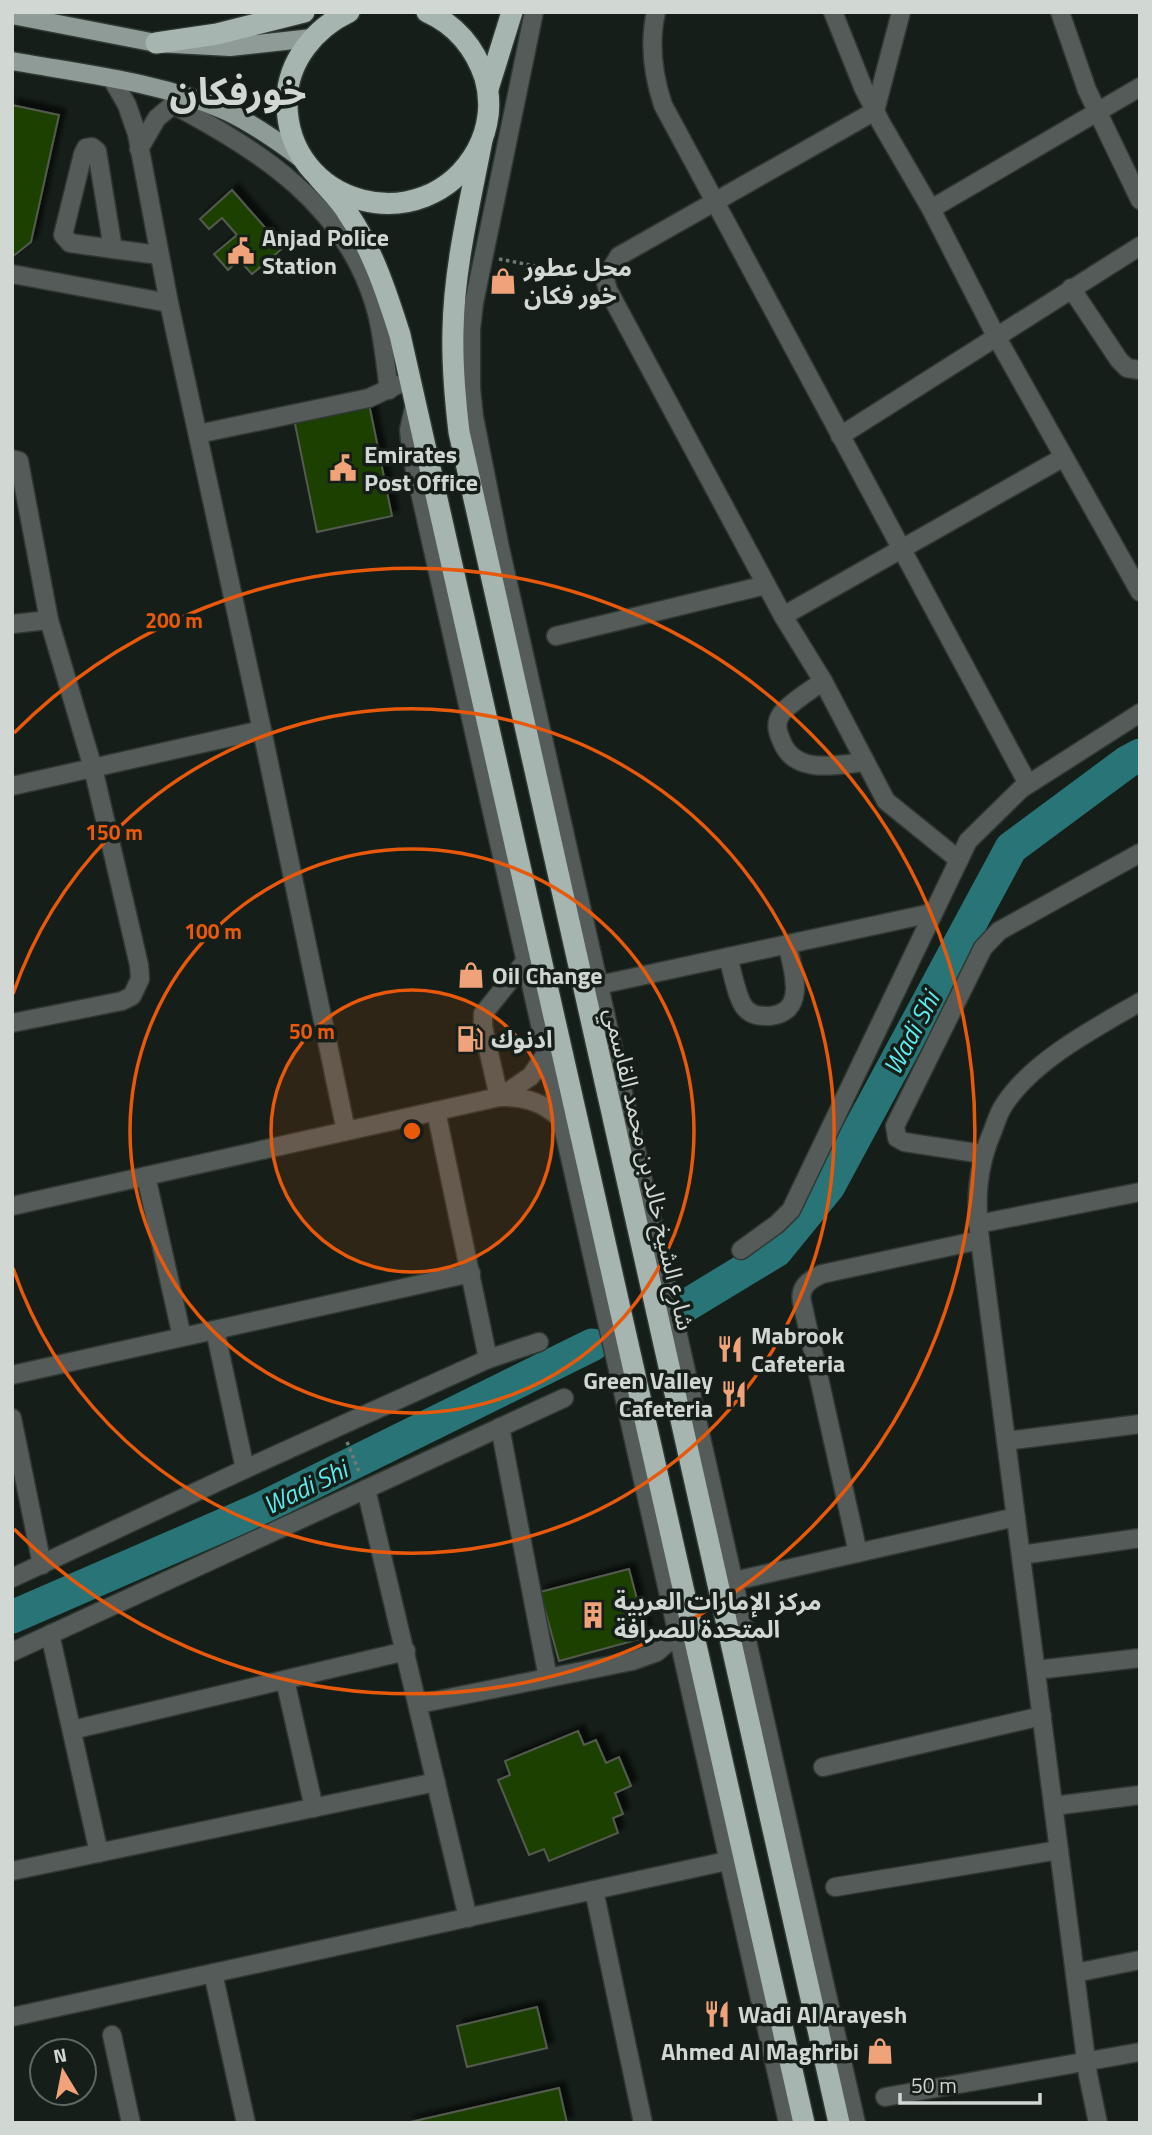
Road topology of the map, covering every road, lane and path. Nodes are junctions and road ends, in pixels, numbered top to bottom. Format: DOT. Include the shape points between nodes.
graph roads {
  1 [pos="303,12"];
  2 [pos="349,12"];
  3 [pos="427,12"];
  4 [pos="512,12"];
  5 [pos="534,12"];
  6 [pos="656,12"];
  7 [pos="833,12"];
  8 [pos="901,12"];
  9 [pos="1060,12"];
  10 [pos="12,15"];
  11 [pos="275,16"];
  12 [pos="312,38"];
  13 [pos="156,43"];
  14 [pos="12,61"];
  15 [pos="111,79"];
  16 [pos="1140,87"];
  17 [pos="488,89"];
  18 [pos="179,100"];
  19 [pos="875,111"];
  20 [pos="1098,113"];
  21 [pos="482,140"];
  22 [pos="139,149"];
  23 [pos="304,160"];
  24 [pos="318,177"];
  25 [pos="1140,201"];
  26 [pos="714,202"];
  27 [pos="931,209"];
  28 [pos="1140,246"];
  29 [pos="113,249"];
  30 [pos="159,255"];
  31 [pos="483,256"];
  32 [pos="12,274"];
  33 [pos="605,279"];
  34 [pos="1071,288"];
  35 [pos="169,303"];
  36 [pos="462,330"];
  37 [pos="996,336"];
  38 [pos="1140,370"];
  39 [pos="409,373"];
  40 [pos="389,390"];
  41 [pos="198,434"];
  42 [pos="840,436"];
  43 [pos="1064,457"];
  44 [pos="12,459"];
  45 [pos="901,549"];
  46 [pos="493,550"];
  47 [pos="766,585"];
  48 [pos="1138,586"];
  49 [pos="783,616"];
  50 [pos="49,620"];
  51 [pos="12,624"];
  52 [pos="555,636"];
  53 [pos="823,681"];
  54 [pos="1140,713"];
  55 [pos="262,730"];
  56 [pos="865,762"];
  57 [pos="93,768"];
  58 [pos="1028,785"];
  59 [pos="12,786"];
  60 [pos="497,803"];
  61 [pos="1140,853"];
  62 [pos="959,860"];
  63 [pos="932,912"];
  64 [pos="787,944"];
  65 [pos="727,957"];
  66 [pos="524,963"];
  67 [pos="599,985"];
  68 [pos="1140,1002"];
  69 [pos="12,1023"];
  70 [pos="545,1055"];
  71 [pos="614,1091"];
  72 [pos="499,1097"];
  73 [pos="436,1111"];
  74 [pos="559,1117"];
  75 [pos="346,1131"];
  76 [pos="982,1154"];
  77 [pos="146,1176"];
  78 [pos="1140,1192"];
  79 [pos="12,1206"];
  80 [pos="979,1232"];
  81 [pos="596,1240"];
  82 [pos="741,1250"];
  83 [pos="471,1273"];
  84 [pos="215,1330"];
  85 [pos="182,1337"];
  86 [pos="540,1342"];
  87 [pos="488,1359"];
  88 [pos="12,1375"];
  89 [pos="564,1398"];
  90 [pos="12,1418"];
  91 [pos="1140,1424"];
  92 [pos="500,1427"];
  93 [pos="346,1438"];
  94 [pos="1006,1441"];
  95 [pos="245,1469"];
  96 [pos="364,1484"];
  97 [pos="1016,1517"];
  98 [pos="1140,1538"];
  99 [pos="858,1553"];
  100 [pos="1021,1555"];
  101 [pos="42,1565"];
  102 [pos="12,1578"];
  103 [pos="734,1581"];
  104 [pos="50,1634"];
  105 [pos="676,1635"];
  106 [pos="406,1651"];
  107 [pos="12,1652"];
  108 [pos="1140,1658"];
  109 [pos="1035,1670"];
  110 [pos="548,1678"];
  111 [pos="285,1679"];
  112 [pos="419,1704"];
  113 [pos="1042,1716"];
  114 [pos="72,1730"];
  115 [pos="823,1767"];
  116 [pos="436,1782"];
  117 [pos="1140,1795"];
  118 [pos="1053,1806"];
  119 [pos="314,1808"];
  120 [pos="1059,1850"];
  121 [pos="99,1853"];
  122 [pos="727,1861"];
  123 [pos="12,1871"];
  124 [pos="835,1887"];
  125 [pos="594,1890"];
  126 [pos="745,1902"];
  127 [pos="468,1918"];
  128 [pos="757,1923"];
  129 [pos="806,1941"];
  130 [pos="1140,1960"];
  131 [pos="213,1973"];
  132 [pos="1075,1973"];
  133 [pos="12,2017"];
  134 [pos="112,2035"];
  135 [pos="1140,2052"];
  136 [pos="1086,2060"];
  137 [pos="885,2097"];
  138 [pos="131,2123"];
  139 [pos="246,2123"];
  140 [pos="643,2123"];
  141 [pos="788,2123"];
  142 [pos="804,2123"];
  143 [pos="818,2123"];
  144 [pos="839,2123"];
  145 [pos="856,2123"];
  146 [pos="1098,2123"];
  1 -- 11 [label="highway"];
  2 -- 12 [label="highway"];
  3 -- 17 [label="highway" via="463,37 479,61"];
  4 -- 17 [label="highway"];
  5 -- 31 [label="street"];
  6 -- 26 [label="street" via="654,78"];
  7 -- 19 [label="street"];
  8 -- 19 [label="street"];
  9 -- 20 [label="street"];
  10 -- 13 [label="main road"];
  11 -- 13 [label="highway" via="217,34"];
  12 -- 13 [label="main road" via="230,47"];
  12 -- 23 [label="highway" via="294,66 287,98 290,130"];
  14 -- 15 [label="main road"];
  15 -- 18 [label="main road"];
  15 -- 22 [label="street" via="132,120"];
  16 -- 20 [label="street"];
  17 -- 21 [label="highway, شارع الشيخ خالد بن محمد القاسمي"];
  18 -- 22 [label="street" via="149,128"];
  18 -- 23 [label="main road" via="227,112"];
  18 -- 40 [label="street" via="260,155 305,194 345,242 367,284 380,328"];
  19 -- 26 [label="street"];
  19 -- 27 [label="street"];
  20 -- 25 [label="street"];
  20 -- 27 [label="street"];
  21 -- 24 [label="highway" via="469,164 449,184 424,198 368,203 341,193"];
  21 -- 36 [label="highway, شارع الشيخ خالد بن محمد القاسمي" via="457,278"];
  22 -- 30 [label="street"];
  23 -- 24 [label="highway"];
  24 -- 39 [label="highway" via="349,214 370,253 387,293"];
  26 -- 33 [label="street" via="619,256"];
  26 -- 42 [label="street"];
  27 -- 37 [label="street"];
  28 -- 34 [label="street"];
  29 -- 29 [label="street" via="97,151 89,147 83,154 63,235 70,243"];
  29 -- 30 [label="street"];
  30 -- 35 [label="street"];
  31 -- 33 [label="path"];
  31 -- 36 [label="street"];
  32 -- 35 [label="street"];
  33 -- 47 [label="street"];
  34 -- 37 [label="street"];
  34 -- 38 [label="street" via="1119,360 1127,368"];
  35 -- 41 [label="street"];
  36 -- 46 [label="highway, شارع الشيخ خالد بن محمد القاسمي" via="453,381 459,432"];
  37 -- 42 [label="street"];
  37 -- 43 [label="street"];
  39 -- 40 [label="street"];
  39 -- 60 [label="highway"];
  40 -- 41 [label="street"];
  41 -- 55 [label="street"];
  42 -- 45 [label="street"];
  43 -- 45 [label="street"];
  43 -- 48 [label="street"];
  44 -- 50 [label="street" via="19,461"];
  45 -- 49 [label="street"];
  45 -- 58 [label="street"];
  46 -- 67 [label="street"];
  46 -- 71 [label="highway, شارع الشيخ خالد بن محمد القاسمي"];
  47 -- 49 [label="street"];
  47 -- 52 [label="street"];
  49 -- 53 [label="street"];
  50 -- 51 [label="street"];
  50 -- 57 [label="street"];
  53 -- 56 [label="street"];
  53 -- 56 [label="street" via="780,714 776,729 784,749 798,762 821,766"];
  54 -- 58 [label="street"];
  55 -- 57 [label="street"];
  55 -- 75 [label="street"];
  56 -- 62 [label="street" via="886,801"];
  57 -- 59 [label="street"];
  57 -- 69 [label="street" via="140,979 132,996 122,1001"];
  58 -- 62 [label="street" via="968,841"];
  60 -- 66 [label="street"];
  60 -- 81 [label="highway"];
  61 -- 76 [label="street" via="999,932 982,948 895,1126 897,1138 904,1142"];
  62 -- 63 [label="street"];
  63 -- 64 [label="street"];
  63 -- 82 [label="street" via="791,1210"];
  64 -- 65 [label="street"];
  64 -- 65 [label="street" via="796,985 793,1001 778,1014 753,1015 744,1007"];
  65 -- 67 [label="street"];
  66 -- 70 [label="street"];
  66 -- 72 [label="street" via="483,1014"];
  67 -- 71 [label="street"];
  68 -- 76 [label="street" via="1062,1050 1026,1079 1003,1106"];
  70 -- 72 [label="street" via="522,1085"];
  70 -- 74 [label="street"];
  71 -- 103 [label="street"];
  71 -- 129 [label="highway, شارع الشيخ خالد بن محمد القاسمي" via="667,1366"];
  72 -- 73 [label="street"];
  72 -- 74 [label="street" via="525,1098"];
  73 -- 75 [label="street"];
  73 -- 83 [label="street"];
  74 -- 81 [label="street"];
  75 -- 77 [label="street"];
  76 -- 80 [label="street" via="977,1186"];
  77 -- 79 [label="street"];
  77 -- 85 [label="street"];
  78 -- 80 [label="street"];
  80 -- 94 [label="street"];
  80 -- 99 [label="street" via="822,1274 804,1286 802,1302"];
  81 -- 105 [label="street"];
  81 -- 126 [label="highway" via="612,1279 634,1372"];
  83 -- 84 [label="street"];
  83 -- 87 [label="street"];
  84 -- 85 [label="street"];
  84 -- 95 [label="street"];
  85 -- 88 [label="street"];
  86 -- 87 [label="street"];
  87 -- 95 [label="street"];
  89 -- 92 [label="street"];
  90 -- 101 [label="street"];
  91 -- 94 [label="street"];
  92 -- 96 [label="street"];
  92 -- 110 [label="street"];
  93 -- 96 [label="path"];
  94 -- 97 [label="street"];
  95 -- 101 [label="street"];
  96 -- 104 [label="street"];
  96 -- 106 [label="street"];
  97 -- 99 [label="street"];
  97 -- 100 [label="street"];
  98 -- 100 [label="street"];
  99 -- 103 [label="street"];
  100 -- 109 [label="street"];
  101 -- 102 [label="street"];
  103 -- 129 [label="street"];
  104 -- 107 [label="street"];
  104 -- 114 [label="street"];
  105 -- 110 [label="street" via="645,1658"];
  105 -- 122 [label="street"];
  106 -- 111 [label="street"];
  106 -- 112 [label="street"];
  108 -- 109 [label="street"];
  109 -- 113 [label="street"];
  110 -- 112 [label="street"];
  111 -- 114 [label="street"];
  111 -- 119 [label="street"];
  112 -- 116 [label="street"];
  113 -- 115 [label="street"];
  113 -- 118 [label="street"];
  114 -- 121 [label="street"];
  116 -- 119 [label="street"];
  116 -- 127 [label="street"];
  117 -- 118 [label="street"];
  118 -- 120 [label="street"];
  119 -- 121 [label="street"];
  120 -- 124 [label="street"];
  120 -- 132 [label="street"];
  121 -- 123 [label="street"];
  122 -- 125 [label="street"];
  122 -- 126 [label="street"];
  125 -- 127 [label="street"];
  125 -- 140 [label="street"];
  126 -- 128 [label="highway"];
  126 -- 141 [label="street"];
  127 -- 131 [label="street"];
  128 -- 142 [label="highway"];
  128 -- 143 [label="highway" via="779,1956"];
  129 -- 144 [label="highway, شارع الشيخ خالد بن محمد القاسمي"];
  129 -- 145 [label="street"];
  130 -- 132 [label="street"];
  131 -- 133 [label="street"];
  131 -- 139 [label="street"];
  132 -- 136 [label="street"];
  134 -- 138 [label="street"];
  135 -- 136 [label="street"];
  136 -- 137 [label="street"];
  136 -- 146 [label="street"];
}
